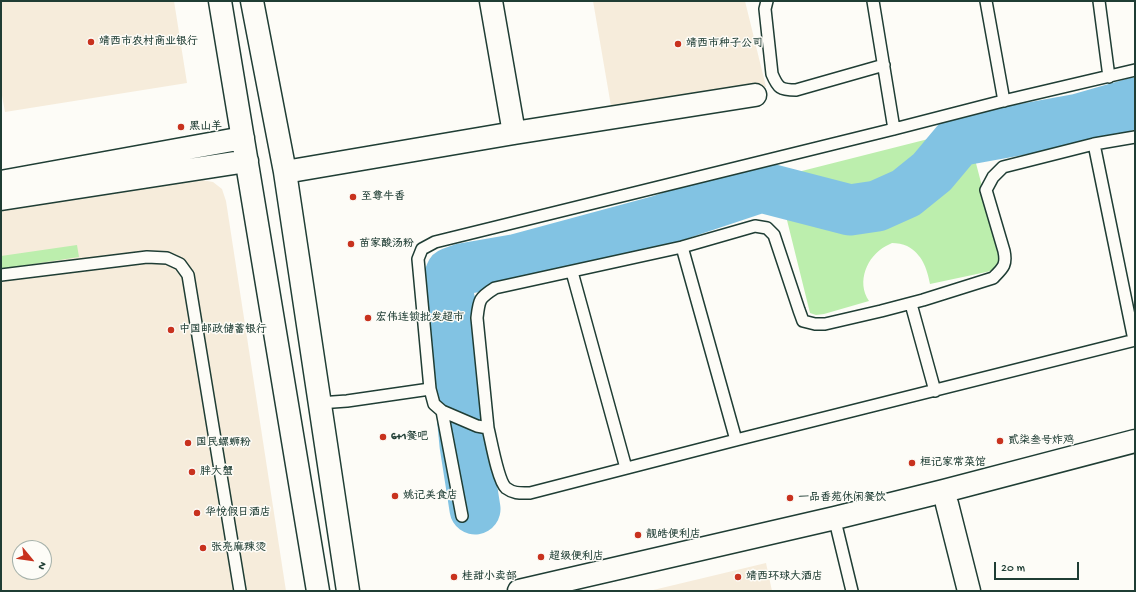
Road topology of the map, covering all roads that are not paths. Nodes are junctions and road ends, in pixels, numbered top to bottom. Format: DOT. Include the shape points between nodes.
graph roads {
  1 [pos="220,1"];
  2 [pos="252,1"];
  3 [pos="492,1"];
  4 [pos="767,1"];
  5 [pos="873,1"];
  6 [pos="986,1"];
  7 [pos="1099,1"];
  8 [pos="884,65"];
  9 [pos="1135,70"];
  10 [pos="1110,77"];
  11 [pos="755,95"];
  12 [pos="1004,101"];
  13 [pos="894,129"];
  14 [pos="514,133"];
  15 [pos="1135,137"];
  16 [pos="243,138"];
  17 [pos="1094,144"];
  18 [pos="247,160"];
  19 [pos="284,172"];
  20 [pos="1,182"];
  21 [pos="1,198"];
  22 [pos="682,247"];
  23 [pos="572,272"];
  24 [pos="1,275"];
  25 [pos="910,304"];
  26 [pos="1135,340"];
  27 [pos="430,389"];
  28 [pos="935,391"];
  29 [pos="319,404"];
  30 [pos="442,411"];
  31 [pos="488,428"];
  32 [pos="736,440"];
  33 [pos="1135,441"];
  34 [pos="1135,452"];
  35 [pos="626,468"];
  36 [pos="947,504"];
  37 [pos="462,516"];
  38 [pos="837,529"];
  39 [pos="240,591"];
  40 [pos="318,591"];
  41 [pos="348,591"];
  42 [pos="519,591"];
  43 [pos="577,591"];
  44 [pos="852,591"];
  45 [pos="969,591"];
  1 -- 16 [label="street"];
  2 -- 19 [label="street"];
  3 -- 14 [label="street"];
  4 -- 8 [label="lane" via="765,9 772,74 776,84 785,90 796,90"];
  5 -- 8 [label="lane"];
  6 -- 12 [label="lane"];
  7 -- 10 [label="lane"];
  8 -- 13 [label="lane"];
  9 -- 10 [label="lane"];
  10 -- 12 [label="lane"];
  11 -- 14 [label="street"];
  12 -- 13 [label="lane"];
  13 -- 27 [label="lane" via="435,242 422,249 418,259"];
  14 -- 19 [label="street"];
  15 -- 17 [label="lane"];
  16 -- 18 [label="street"];
  16 -- 20 [label="street"];
  17 -- 25 [label="lane" via="1003,167 993,177 986,190 1006,260 1001,270 993,278"];
  17 -- 26 [label="lane"];
  18 -- 21 [label="street"];
  18 -- 40 [label="street"];
  19 -- 29 [label="street"];
  22 -- 23 [label="lane"];
  22 -- 25 [label="lane" via="755,226 767,228 774,235 803,321 815,324 825,324"];
  22 -- 32 [label="lane"];
  23 -- 31 [label="lane" via="495,288 484,295 479,304 476,318"];
  23 -- 35 [label="lane"];
  24 -- 39 [label="lane" via="147,256 167,258 180,264 188,275"];
  25 -- 28 [label="lane"];
  26 -- 28 [label="lane"];
  27 -- 29 [label="lane"];
  27 -- 30 [label="lane" via="434,404"];
  28 -- 32 [label="lane"];
  29 -- 41 [label="street"];
  30 -- 31 [label="lane"];
  30 -- 37 [label="lane"];
  31 -- 35 [label="lane" via="500,476 505,487 516,493 530,493"];
  32 -- 35 [label="lane"];
  33 -- 42 [label="street" via="835,518"];
  34 -- 36 [label="street"];
  36 -- 38 [label="street"];
  36 -- 45 [label="street"];
  38 -- 43 [label="street"];
  38 -- 44 [label="lane"];
}
